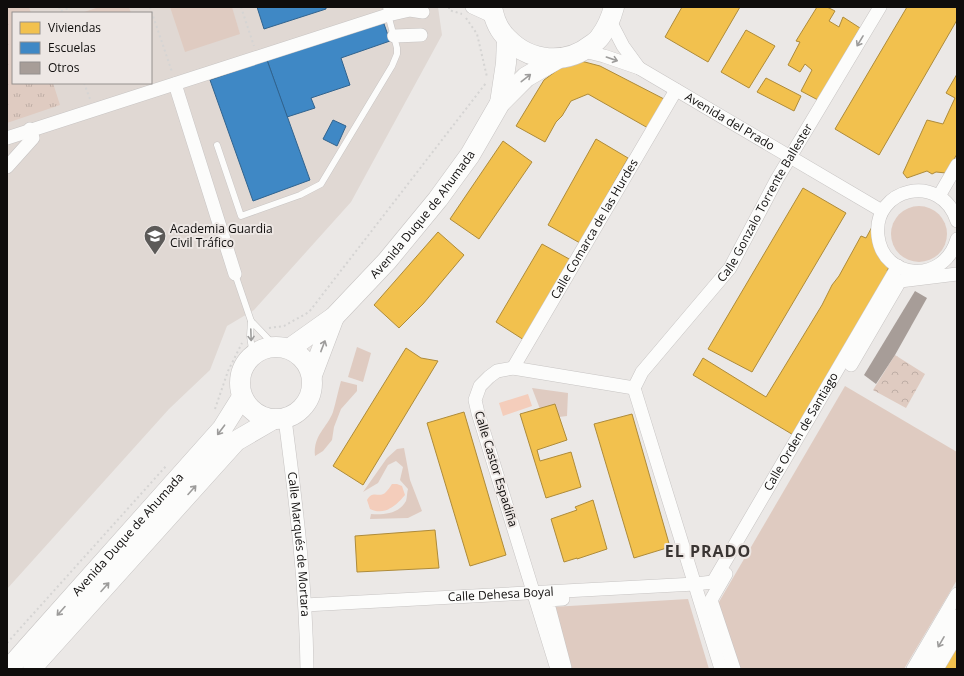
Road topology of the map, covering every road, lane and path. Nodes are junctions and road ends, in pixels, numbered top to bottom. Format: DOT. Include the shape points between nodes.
graph roads {
  1 [pos="59,7"];
  2 [pos="72,7"];
  3 [pos="241,7"];
  4 [pos="449,7"];
  5 [pos="472,7"];
  6 [pos="880,7"];
  7 [pos="387,11"];
  8 [pos="61,12"];
  9 [pos="423,12"];
  10 [pos="493,12"];
  11 [pos="152,13"];
  12 [pos="612,14"];
  13 [pos="421,35"];
  14 [pos="394,36"];
  15 [pos="507,39"];
  16 [pos="584,51"];
  17 [pos="257,57"];
  18 [pos="557,59"];
  19 [pos="639,68"];
  20 [pos="84,84"];
  21 [pos="175,84"];
  22 [pos="676,90"];
  23 [pos="500,103"];
  24 [pos="93,110"];
  25 [pos="30,129"];
  26 [pos="7,138"];
  27 [pos="217,145"];
  28 [pos="790,157"];
  29 [pos="957,165"];
  30 [pos="7,167"];
  31 [pos="939,196"];
  32 [pos="882,212"];
  33 [pos="957,221"];
  34 [pos="957,239"];
  35 [pos="952,261"];
  36 [pos="898,266"];
  37 [pos="235,274"];
  38 [pos="957,274"];
  39 [pos="334,317"];
  40 [pos="251,321"];
  41 [pos="261,332"];
  42 [pos="251,346"];
  43 [pos="282,348"];
  44 [pos="513,368"];
  45 [pos="312,375"];
  46 [pos="634,388"];
  47 [pos="242,397"];
  48 [pos="212,415"];
  49 [pos="279,419"];
  50 [pos="167,465"];
  51 [pos="695,584"];
  52 [pos="533,592"];
  53 [pos="957,594"];
  54 [pos="305,605"];
  55 [pos="957,616"];
  56 [pos="957,635"];
  57 [pos="7,643"];
  58 [pos="7,667"];
  59 [pos="33,669"];
  60 [pos="307,669"];
  61 [pos="556,669"];
  62 [pos="566,669"];
  63 [pos="712,669"];
  64 [pos="721,669"];
  65 [pos="734,669"];
  66 [pos="913,669"];
  67 [pos="926,669"];
  68 [pos="937,669"];
  1 -- 8 [label="path"];
  2 -- 8 [label="path"];
  3 -- 17 [label="path"];
  4 -- 41 [label="path" via="449,10 464,14 477,34 488,80 309,312 284,326"];
  5 -- 10 [label="street"];
  6 -- 28 [label="street, Calle Gonzalo Torrente Ballester, one-way"];
  7 -- 9 [label="street"];
  7 -- 14 [label="lane"];
  7 -- 17 [label="street"];
  10 -- 15 [label="main road"];
  11 -- 21 [label="path"];
  12 -- 16 [label="main road" via="599,38"];
  12 -- 19 [label="street, Avenida del Prado" via="623,46"];
  13 -- 14 [label="street"];
  14 -- 27 [label="lane" via="397,54 392,66 321,184 300,195 241,216"];
  15 -- 18 [label="main road" via="527,53"];
  15 -- 23 [label="main road, Avenida Duque de Ahumada"];
  16 -- 18 [label="main road"];
  16 -- 19 [label="street, Avenida del Prado, one-way"];
  17 -- 21 [label="street"];
  23 -- 18 [label="main road, Avenida Duque de Ahumada, one-way" via="526,77"];
  19 -- 22 [label="street, Avenida del Prado"];
  20 -- 24 [label="path"];
  21 -- 24 [label="street"];
  21 -- 37 [label="street"];
  22 -- 28 [label="street, Avenida del Prado"];
  22 -- 44 [label="street, Calle Comarca de las Hurdes"];
  23 -- 39 [label="main road, Avenida Duque de Ahumada" via="470,155 438,199 387,261"];
  24 -- 25 [label="street"];
  25 -- 26 [label="street"];
  25 -- 30 [label="street" via="33,138"];
  28 -- 32 [label="street, Avenida del Prado"];
  28 -- 46 [label="street, Calle Gonzalo Torrente Ballester" via="730,268 642,372"];
  29 -- 31 [label="street"];
  31 -- 32 [label="street" via="927,191 907,192 890,201"];
  31 -- 33 [label="street" via="948,203"];
  32 -- 36 [label="street" via="878,223 879,242 888,259"];
  34 -- 35 [label="street"];
  35 -- 36 [label="street" via="923,272 910,271"];
  36 -- 51 [label="street, Calle Orden de Santiago" via="717,576 713,582"];
  37 -- 40 [label="lane"];
  38 -- 65 [label="street" via="900,281 711,600"];
  39 -- 43 [label="main road, Avenida Duque de Ahumada"];
  45 -- 39 [label="main road, Avenida Duque de Ahumada, one-way"];
  40 -- 41 [label="lane"];
  40 -- 42 [label="lane, one-way"];
  41 -- 43 [label="lane"];
  42 -- 43 [label="main road" via="261,350"];
  42 -- 47 [label="main road" via="248,359 241,371 239,383"];
  42 -- 48 [label="path" via="243,339"];
  43 -- 45 [label="main road" via="300,355"];
  44 -- 46 [label="street, Calle Castor Espadiña"];
  44 -- 52 [label="street, Calle Castor Espadiña" via="497,371 489,377 480,386 475,400"];
  45 -- 49 [label="main road" via="312,389 308,401 298,413"];
  46 -- 51 [label="street"];
  47 -- 49 [label="main road" via="258,416"];
  47 -- 58 [label="main road, Avenida Duque de Ahumada, one-way" via="222,429 12,665"];
  49 -- 54 [label="street, Calle Marqués de Mortara" via="299,529"];
  59 -- 49 [label="main road, Avenida Duque de Ahumada, one-way" via="236,441"];
  50 -- 57 [label="path"];
  51 -- 52 [label="street, Calle Dehesa Boyal"];
  51 -- 64 [label="street"];
  52 -- 54 [label="street, Calle Dehesa Boyal"];
  52 -- 61 [label="street, Calle Castor Espadiña"];
  53 -- 66 [label="street"];
  54 -- 60 [label="street, Calle Marqués de Mortara"];
  55 -- 67 [label="street, one-way"];
  56 -- 68 [label="street"];
  62 -- 63 [label="street" via="547,600 688,592"];
}
